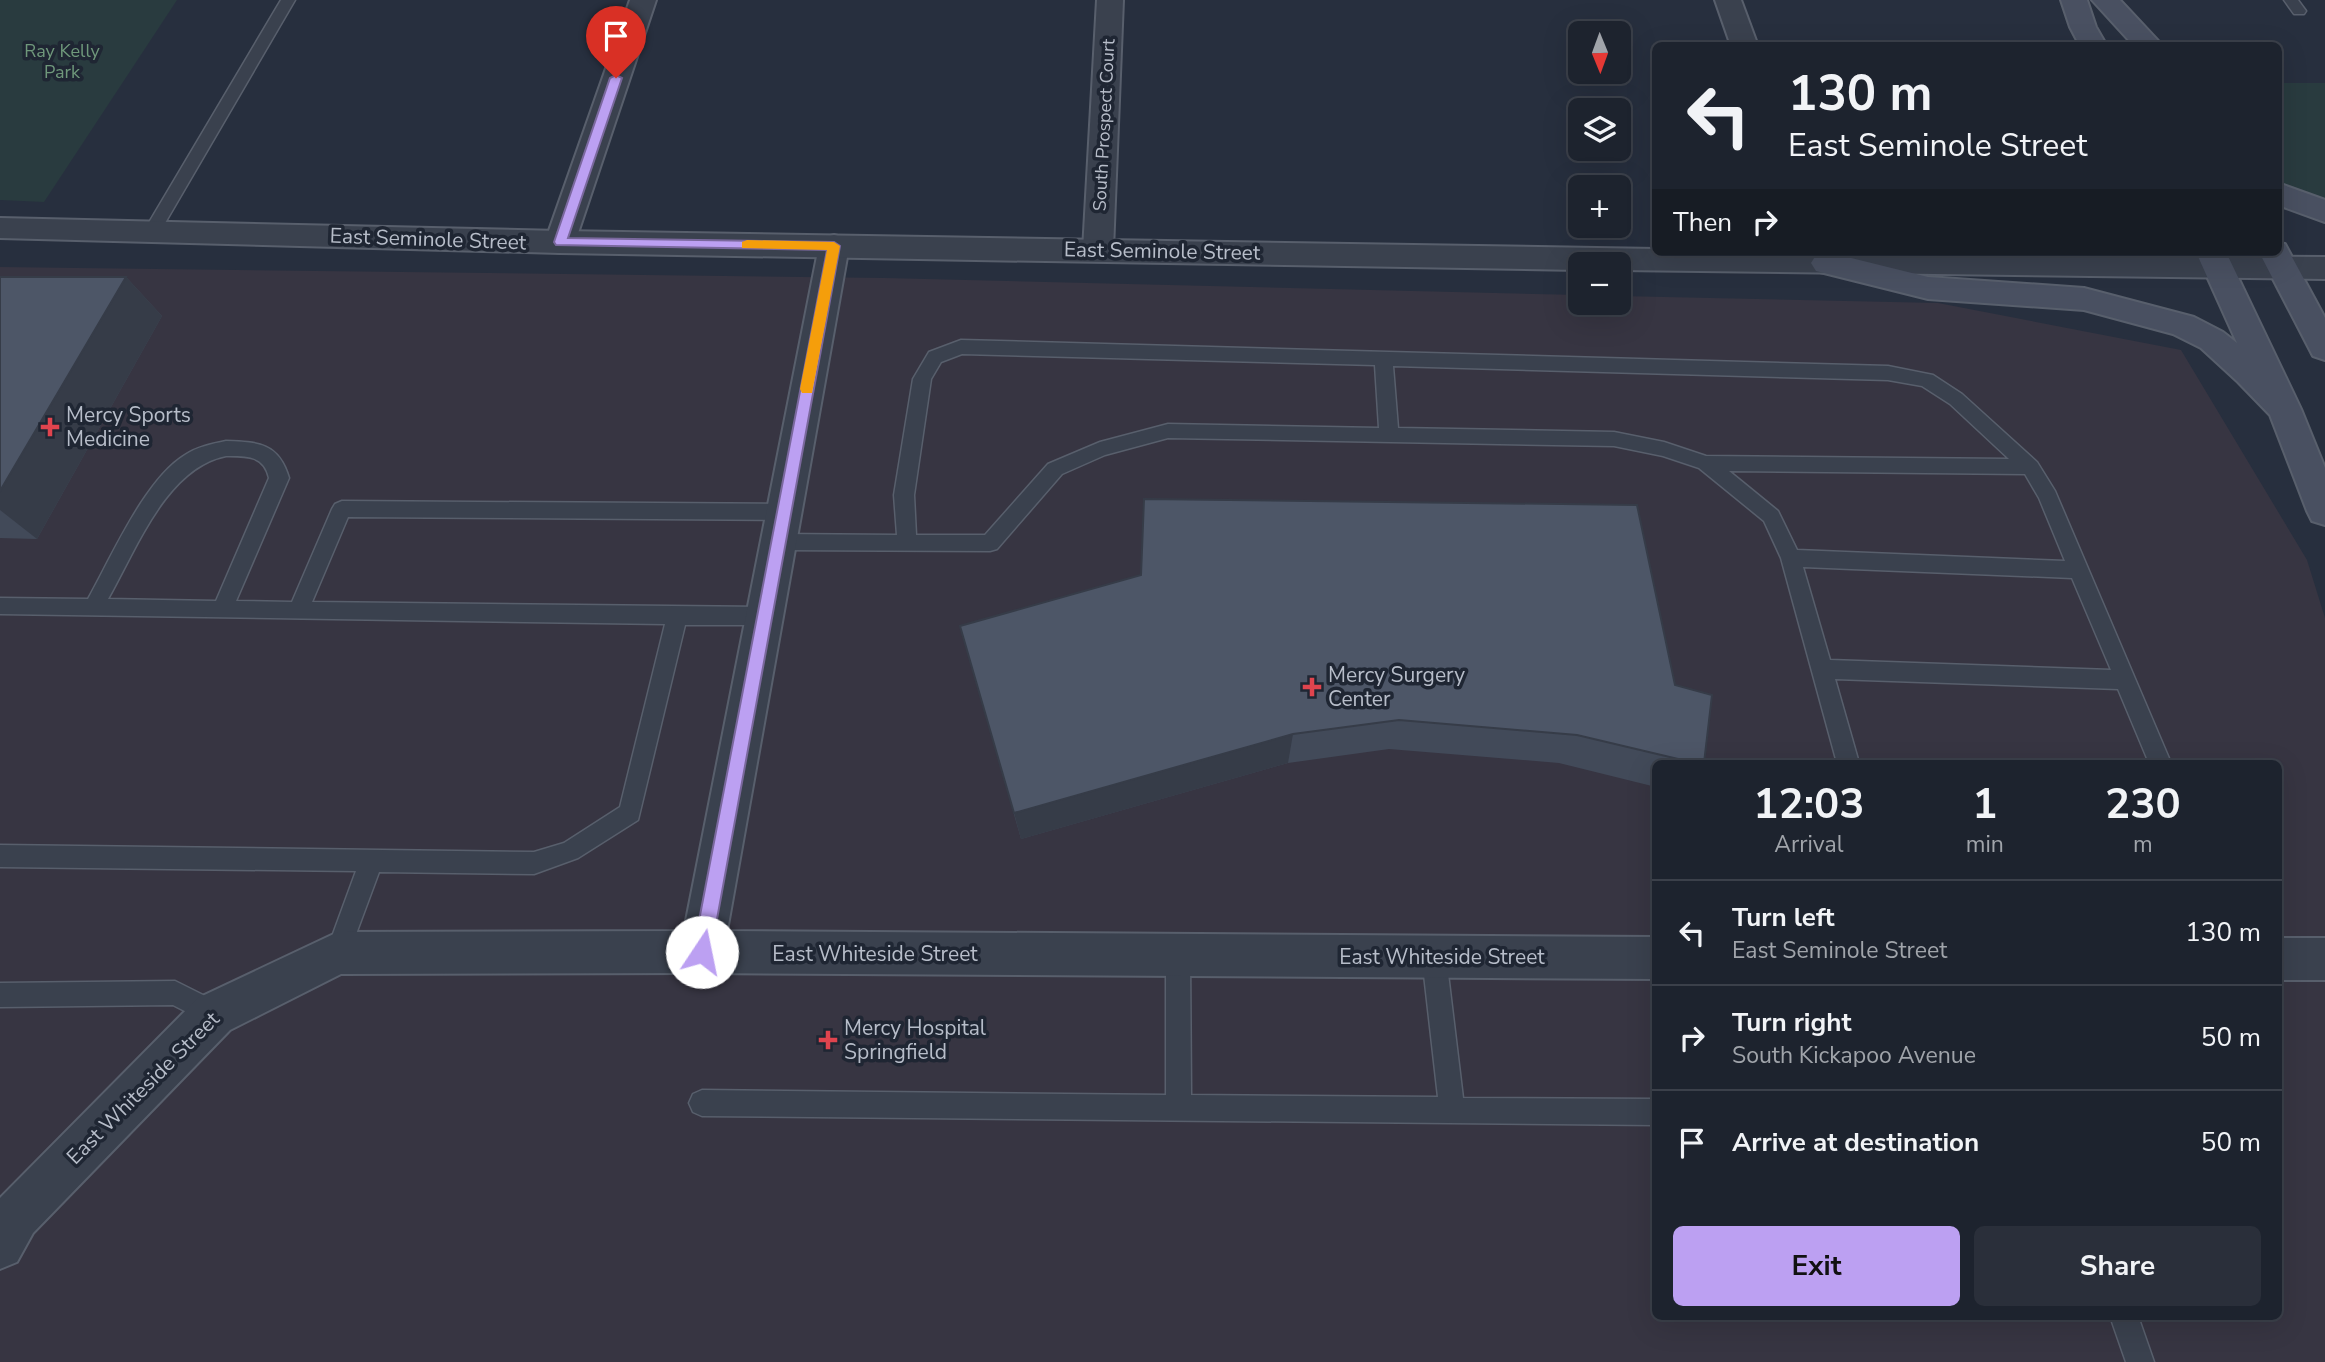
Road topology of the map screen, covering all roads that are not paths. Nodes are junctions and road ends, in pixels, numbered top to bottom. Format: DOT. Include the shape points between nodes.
graph roads {
  1 [pos="288,0"];
  2 [pos="643,0"];
  3 [pos="1110,0"];
  4 [pos="1728,0"];
  5 [pos="2074,0"];
  6 [pos="2105,0"];
  7 [pos="1744,42"];
  8 [pos="2092,42"];
  9 [pos="2146,42"];
  10 [pos="2282,195"];
  11 [pos="2325,212"];
  12 [pos="0,228"];
  13 [pos="152,231"];
  14 [pos="560,242"];
  15 [pos="834,246"];
  16 [pos="1098,250"];
  17 [pos="1825,258"];
  18 [pos="2215,260"];
  19 [pos="2279,260"];
  20 [pos="2325,268"];
  21 [pos="2325,348"];
  22 [pos="1383,358"];
  23 [pos="2284,409"];
  24 [pos="1389,435"];
  25 [pos="1706,463"];
  26 [pos="2030,467"];
  27 [pos="2325,511"];
  28 [pos="782,527"];
  29 [pos="907,543"];
  30 [pos="1791,558"];
  31 [pos="2079,570"];
  32 [pos="0,606"];
  33 [pos="93,606"];
  34 [pos="222,608"];
  35 [pos="299,609"];
  36 [pos="677,616"];
  37 [pos="765,616"];
  38 [pos="1821,669"];
  39 [pos="2126,680"];
  40 [pos="1847,760"];
  41 [pos="2159,760"];
  42 [pos="0,856"];
  43 [pos="371,861"];
  44 [pos="702,952"];
  45 [pos="338,953"];
  46 [pos="1178,954"];
  47 [pos="1434,957"];
  48 [pos="1652,958"];
  49 [pos="2325,959"];
  50 [pos="2282,960"];
  51 [pos="0,995"];
  52 [pos="214,1014"];
  53 [pos="702,1103"];
  54 [pos="1179,1107"];
  55 [pos="1452,1110"];
  56 [pos="1652,1112"];
  57 [pos="0,1245"];
  58 [pos="2125,1320"];
  59 [pos="2140,1362"];
  1 -- 13 [label="lane"];
  2 -- 14 [label="street"];
  3 -- 16 [label="street, South Prospect Court"];
  4 -- 7 [label="street"];
  5 -- 8 [label="main road"];
  6 -- 9 [label="main road"];
  10 -- 11 [label="main road"];
  12 -- 13 [label="street, East Seminole Street"];
  13 -- 14 [label="street, East Seminole Street"];
  14 -- 15 [label="street, East Seminole Street"];
  15 -- 16 [label="street, East Seminole Street"];
  15 -- 28 [label="street"];
  16 -- 17 [label="street, East Seminole Street"];
  17 -- 18 [label="street, East Seminole Street"];
  17 -- 23 [label="main road" via="1928,288 2084,299 2183,325 2212,340"];
  18 -- 19 [label="street, East Seminole Street"];
  18 -- 23 [label="main road"];
  19 -- 20 [label="street, East Seminole Street"];
  19 -- 21 [label="main road"];
  22 -- 24 [label="lane"];
  22 -- 26 [label="lane" via="1888,373 1927,380"];
  22 -- 29 [label="lane" via="961,347 935,357 922,379 904,495"];
  23 -- 27 [label="main road"];
  24 -- 25 [label="lane" via="1614,439"];
  24 -- 29 [label="lane" via="1168,431 1100,449 1055,469 990,543"];
  25 -- 26 [label="lane"];
  25 -- 30 [label="lane" via="1771,516"];
  26 -- 31 [label="lane" via="2048,496"];
  28 -- 29 [label="lane"];
  28 -- 35 [label="lane" via="342,509"];
  28 -- 37 [label="street"];
  30 -- 31 [label="lane"];
  30 -- 38 [label="lane"];
  31 -- 39 [label="lane"];
  32 -- 33 [label="lane"];
  33 -- 34 [label="lane"];
  33 -- 34 [label="lane" via="164,483 183,465 209,452 238,447 262,451 275,462 279,478"];
  34 -- 35 [label="lane"];
  35 -- 36 [label="lane"];
  36 -- 37 [label="lane"];
  36 -- 43 [label="lane" via="630,813 570,851 534,863"];
  37 -- 44 [label="street"];
  38 -- 39 [label="lane"];
  38 -- 40 [label="lane"];
  39 -- 41 [label="lane"];
  42 -- 43 [label="lane"];
  43 -- 45 [label="lane"];
  44 -- 45 [label="street, East Whiteside Street"];
  44 -- 46 [label="street, East Whiteside Street"];
  45 -- 52 [label="street, East Whiteside Street"];
  46 -- 47 [label="street, East Whiteside Street"];
  46 -- 54 [label="lane"];
  47 -- 48 [label="street, East Whiteside Street"];
  47 -- 55 [label="lane"];
  49 -- 50 [label="street"];
  51 -- 52 [label="lane" via="176,993"];
  52 -- 57 [label="street, East Whiteside Street" via="16,1216"];
  53 -- 54 [label="lane"];
  54 -- 55 [label="lane"];
  55 -- 56 [label="lane"];
  58 -- 59 [label="lane"];
}
